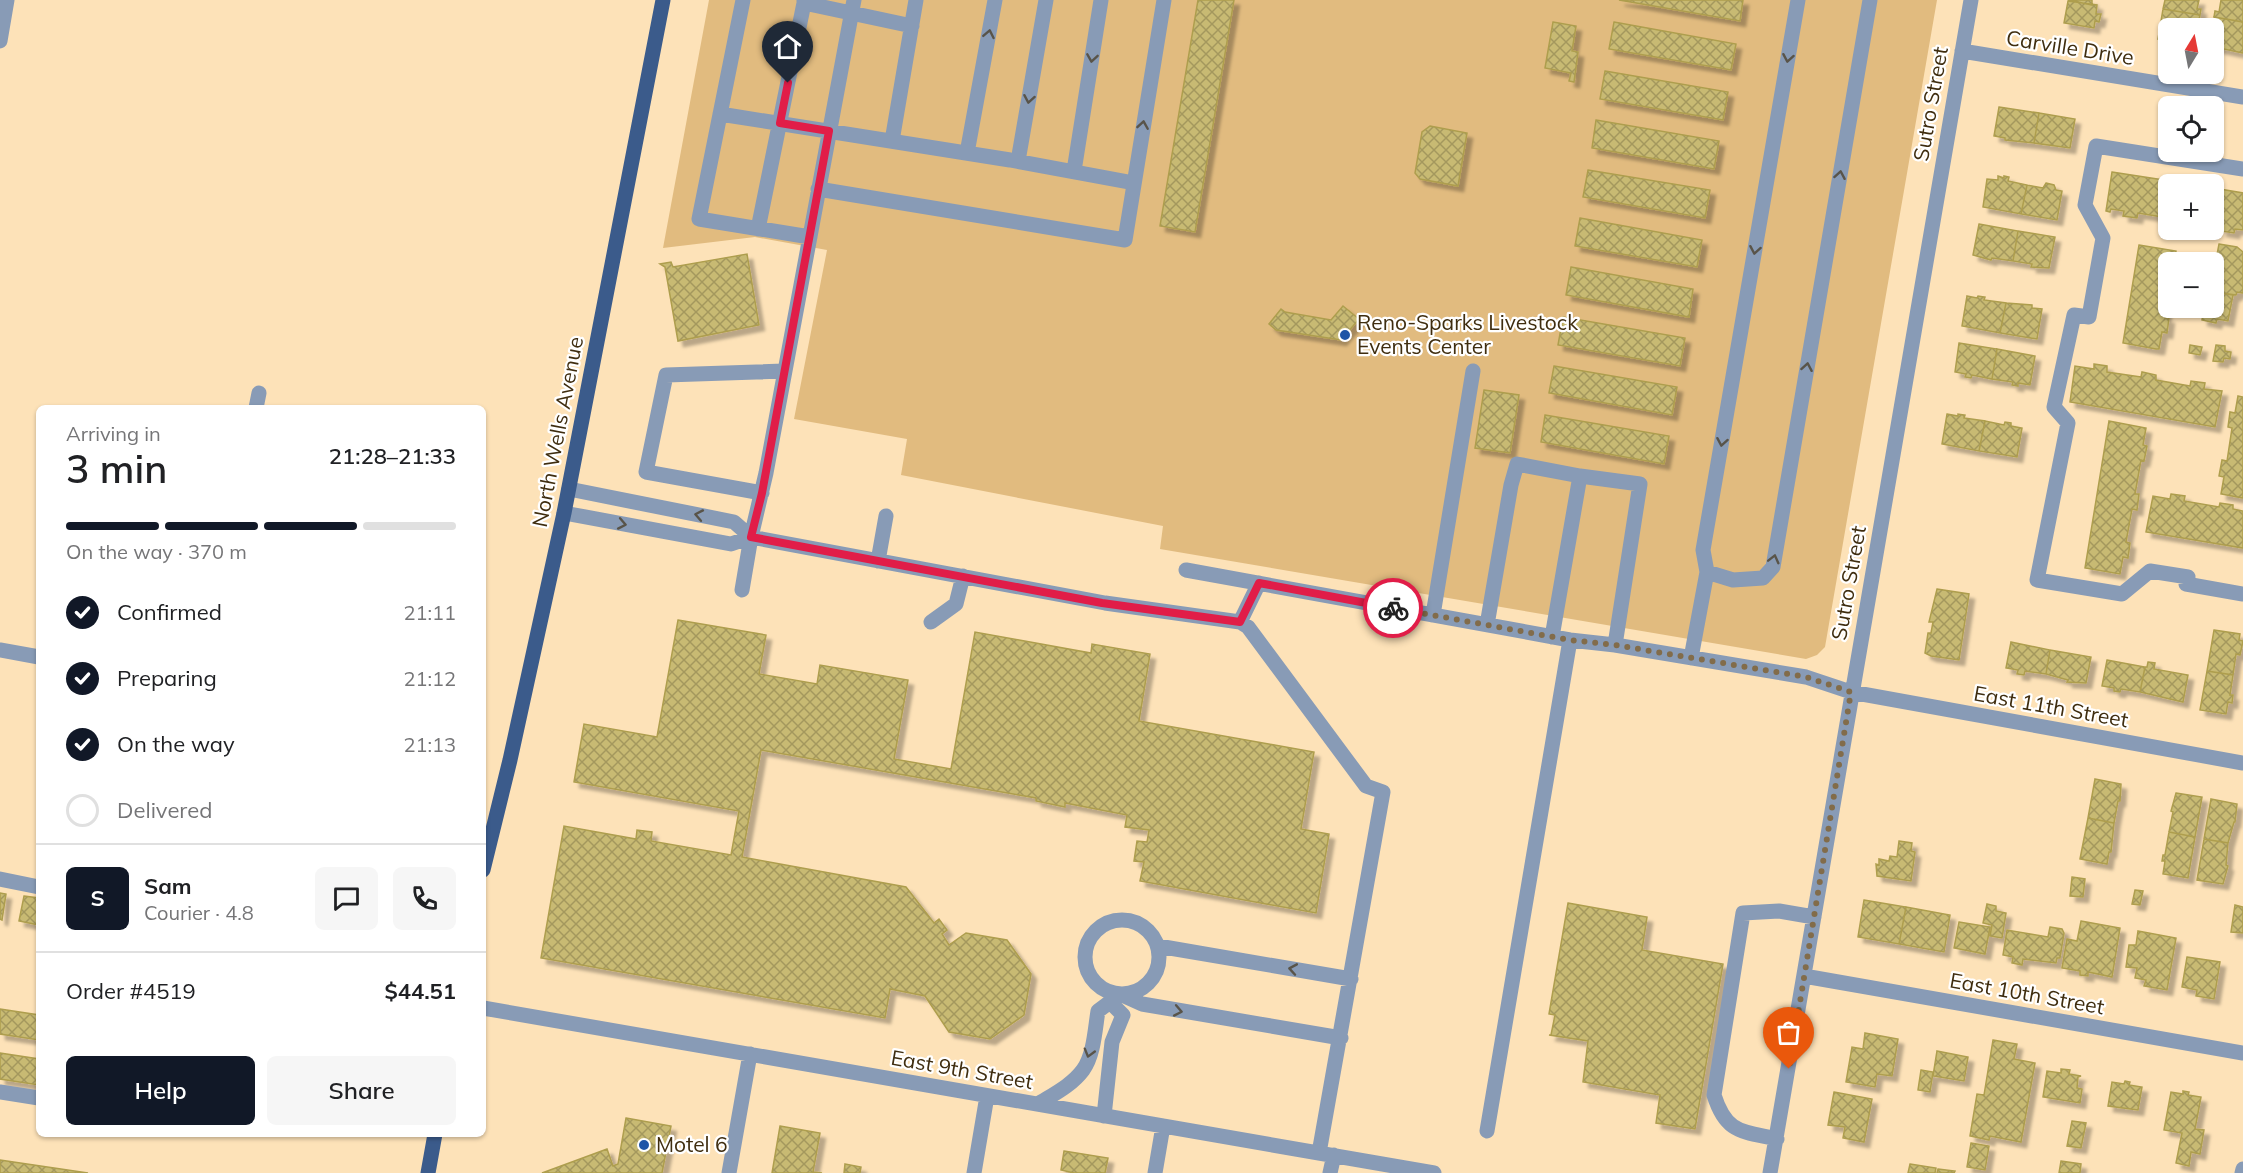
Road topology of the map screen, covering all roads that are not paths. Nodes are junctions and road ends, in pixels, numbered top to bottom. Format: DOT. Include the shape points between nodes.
graph roads {
  1 [pos="7,0"];
  2 [pos="663,0"];
  3 [pos="743,0"];
  4 [pos="916,0"];
  5 [pos="995,0"];
  6 [pos="1046,0"];
  7 [pos="1101,0"];
  8 [pos="1164,0"];
  9 [pos="1798,0"];
  10 [pos="1870,0"];
  11 [pos="1971,0"];
  12 [pos="804,1"];
  13 [pos="853,6"];
  14 [pos="912,26"];
  15 [pos="0,41"];
  16 [pos="1962,51"];
  17 [pos="2243,97"];
  18 [pos="720,114"];
  19 [pos="780,123"];
  20 [pos="829,131"];
  21 [pos="892,141"];
  22 [pos="967,153"];
  23 [pos="1018,161"];
  24 [pos="2243,169"];
  25 [pos="1074,171"];
  26 [pos="1134,183"];
  27 [pos="818,189"];
  28 [pos="759,229"];
  29 [pos="810,237"];
  30 [pos="784,371"];
  31 [pos="1473,371"];
  32 [pos="1580,476"];
  33 [pos="569,489"];
  34 [pos="762,493"];
  35 [pos="564,513"];
  36 [pos="886,516"];
  37 [pos="751,537"];
  38 [pos="878,561"];
  39 [pos="1186,570"];
  40 [pos="1707,572"];
  41 [pos="963,576"];
  42 [pos="1259,583"];
  43 [pos="742,590"];
  44 [pos="2243,594"];
  45 [pos="1433,615"];
  46 [pos="931,622"];
  47 [pos="1240,622"];
  48 [pos="1487,625"];
  49 [pos="1552,637"];
  50 [pos="1570,640"];
  51 [pos="1615,645"];
  52 [pos="0,650"];
  53 [pos="36,656"];
  54 [pos="1691,658"];
  55 [pos="1851,692"];
  56 [pos="2243,763"];
  57 [pos="486,857"];
  58 [pos="0,879"];
  59 [pos="36,885"];
  60 [pos="1814,917"];
  61 [pos="1158,946"];
  62 [pos="1804,976"];
  63 [pos="1351,979"];
  64 [pos="1114,997"];
  65 [pos="486,1009"];
  66 [pos="1341,1038"];
  67 [pos="2243,1053"];
  68 [pos="750,1054"];
  69 [pos="0,1092"];
  70 [pos="987,1096"];
  71 [pos="36,1098"];
  72 [pos="1038,1104"];
  73 [pos="1104,1116"];
  74 [pos="1163,1126"];
  75 [pos="1487,1131"];
  76 [pos="434,1137"];
  77 [pos="1777,1139"];
  78 [pos="1326,1154"];
  79 [pos="428,1173"];
  80 [pos="729,1173"];
  81 [pos="974,1173"];
  82 [pos="1155,1173"];
  83 [pos="1330,1173"];
  84 [pos="1434,1173"];
  85 [pos="1770,1173"];
  1 -- 15 [label="street"];
  2 -- 33 [label="main road, North Wells Avenue"];
  3 -- 18 [label="street"];
  4 -- 14 [label="street"];
  22 -- 5 [label="street, one-way"];
  6 -- 23 [label="street, one-way"];
  7 -- 25 [label="street, one-way"];
  26 -- 8 [label="street, one-way"];
  9 -- 40 [label="street, one-way" via="1703,550"];
  40 -- 10 [label="street, one-way" via="1733,580 1763,578 1773,567"];
  11 -- 16 [label="street, Sutro Street"];
  12 -- 13 [label="street"];
  12 -- 19 [label="street"];
  13 -- 14 [label="street"];
  13 -- 20 [label="street"];
  14 -- 21 [label="street"];
  16 -- 17 [label="street, Carville Drive"];
  16 -- 55 [label="street, Sutro Street"];
  18 -- 19 [label="street"];
  18 -- 28 [label="street" via="699,219"];
  19 -- 20 [label="street"];
  19 -- 28 [label="street"];
  20 -- 21 [label="street"];
  20 -- 27 [label="street"];
  21 -- 22 [label="street"];
  22 -- 23 [label="street"];
  23 -- 25 [label="street"];
  24 -- 44 [label="street" via="2096,146 2085,205 2103,238 2089,317 2074,315 2054,407 2068,423 2037,580 2122,594 2150,571 2188,577 2186,584"];
  25 -- 26 [label="street"];
  26 -- 27 [label="street" via="1125,240"];
  27 -- 29 [label="street"];
  28 -- 29 [label="street"];
  29 -- 30 [label="street"];
  30 -- 34 [label="street"];
  30 -- 34 [label="street" via="666,375 646,472"];
  31 -- 45 [label="street"];
  32 -- 48 [label="street" via="1517,464"];
  32 -- 49 [label="street"];
  32 -- 51 [label="street" via="1640,484"];
  33 -- 35 [label="main road, North Wells Avenue"];
  37 -- 33 [label="street, one-way" via="734,522"];
  34 -- 37 [label="street"];
  35 -- 37 [label="street, one-way" via="730,544"];
  35 -- 57 [label="main road, North Wells Avenue"];
  36 -- 38 [label="street"];
  37 -- 38 [label="street"];
  37 -- 43 [label="street"];
  38 -- 41 [label="street"];
  39 -- 42 [label="street, East 11th Street"];
  40 -- 54 [label="street"];
  41 -- 46 [label="street" via="956,604"];
  41 -- 47 [label="street" via="1105,603"];
  42 -- 45 [label="street, East 11th Street"];
  42 -- 47 [label="street"];
  45 -- 48 [label="street, East 11th Street"];
  47 -- 63 [label="street" via="1248,627 1366,786 1383,792"];
  48 -- 49 [label="street, East 11th Street"];
  49 -- 50 [label="street, East 11th Street"];
  50 -- 51 [label="street, East 11th Street"];
  50 -- 75 [label="street"];
  51 -- 54 [label="street, East 11th Street"];
  52 -- 53 [label="street"];
  54 -- 55 [label="street, East 11th Street" via="1806,677"];
  55 -- 56 [label="street, East 11th Street"];
  55 -- 60 [label="street, Sutro Street"];
  58 -- 59 [label="street"];
  60 -- 62 [label="street, Sutro Street"];
  60 -- 77 [label="street" via="1779,911 1743,913 1741,924 1714,1095 1719,1112 1735,1130"];
  63 -- 61 [label="street, one-way"];
  61 -- 64 [label="street" via="1158,969 1152,979 1144,988"];
  61 -- 64 [label="street" via="1147,930 1130,921 1117,920 1094,932 1087,942 1085,968 1091,979"];
  62 -- 67 [label="street, East 10th Street"];
  62 -- 77 [label="street, Sutro Street"];
  63 -- 66 [label="street"];
  64 -- 66 [label="street, one-way"];
  64 -- 72 [label="street, one-way" via="1098,1011 1084,1069"];
  64 -- 73 [label="street" via="1123,1015 1112,1042"];
  65 -- 68 [label="street, East 9th Street"];
  66 -- 78 [label="street"];
  68 -- 70 [label="street, East 9th Street"];
  68 -- 80 [label="street"];
  69 -- 71 [label="street"];
  70 -- 72 [label="street, East 9th Street"];
  70 -- 81 [label="street"];
  72 -- 73 [label="street, East 9th Street"];
  73 -- 74 [label="street, East 9th Street"];
  74 -- 78 [label="street, East 9th Street"];
  74 -- 82 [label="street"];
  76 -- 79 [label="main road"];
  77 -- 85 [label="street, Sutro Street"];
  78 -- 83 [label="street"];
  78 -- 84 [label="street, East 9th Street"];
}
